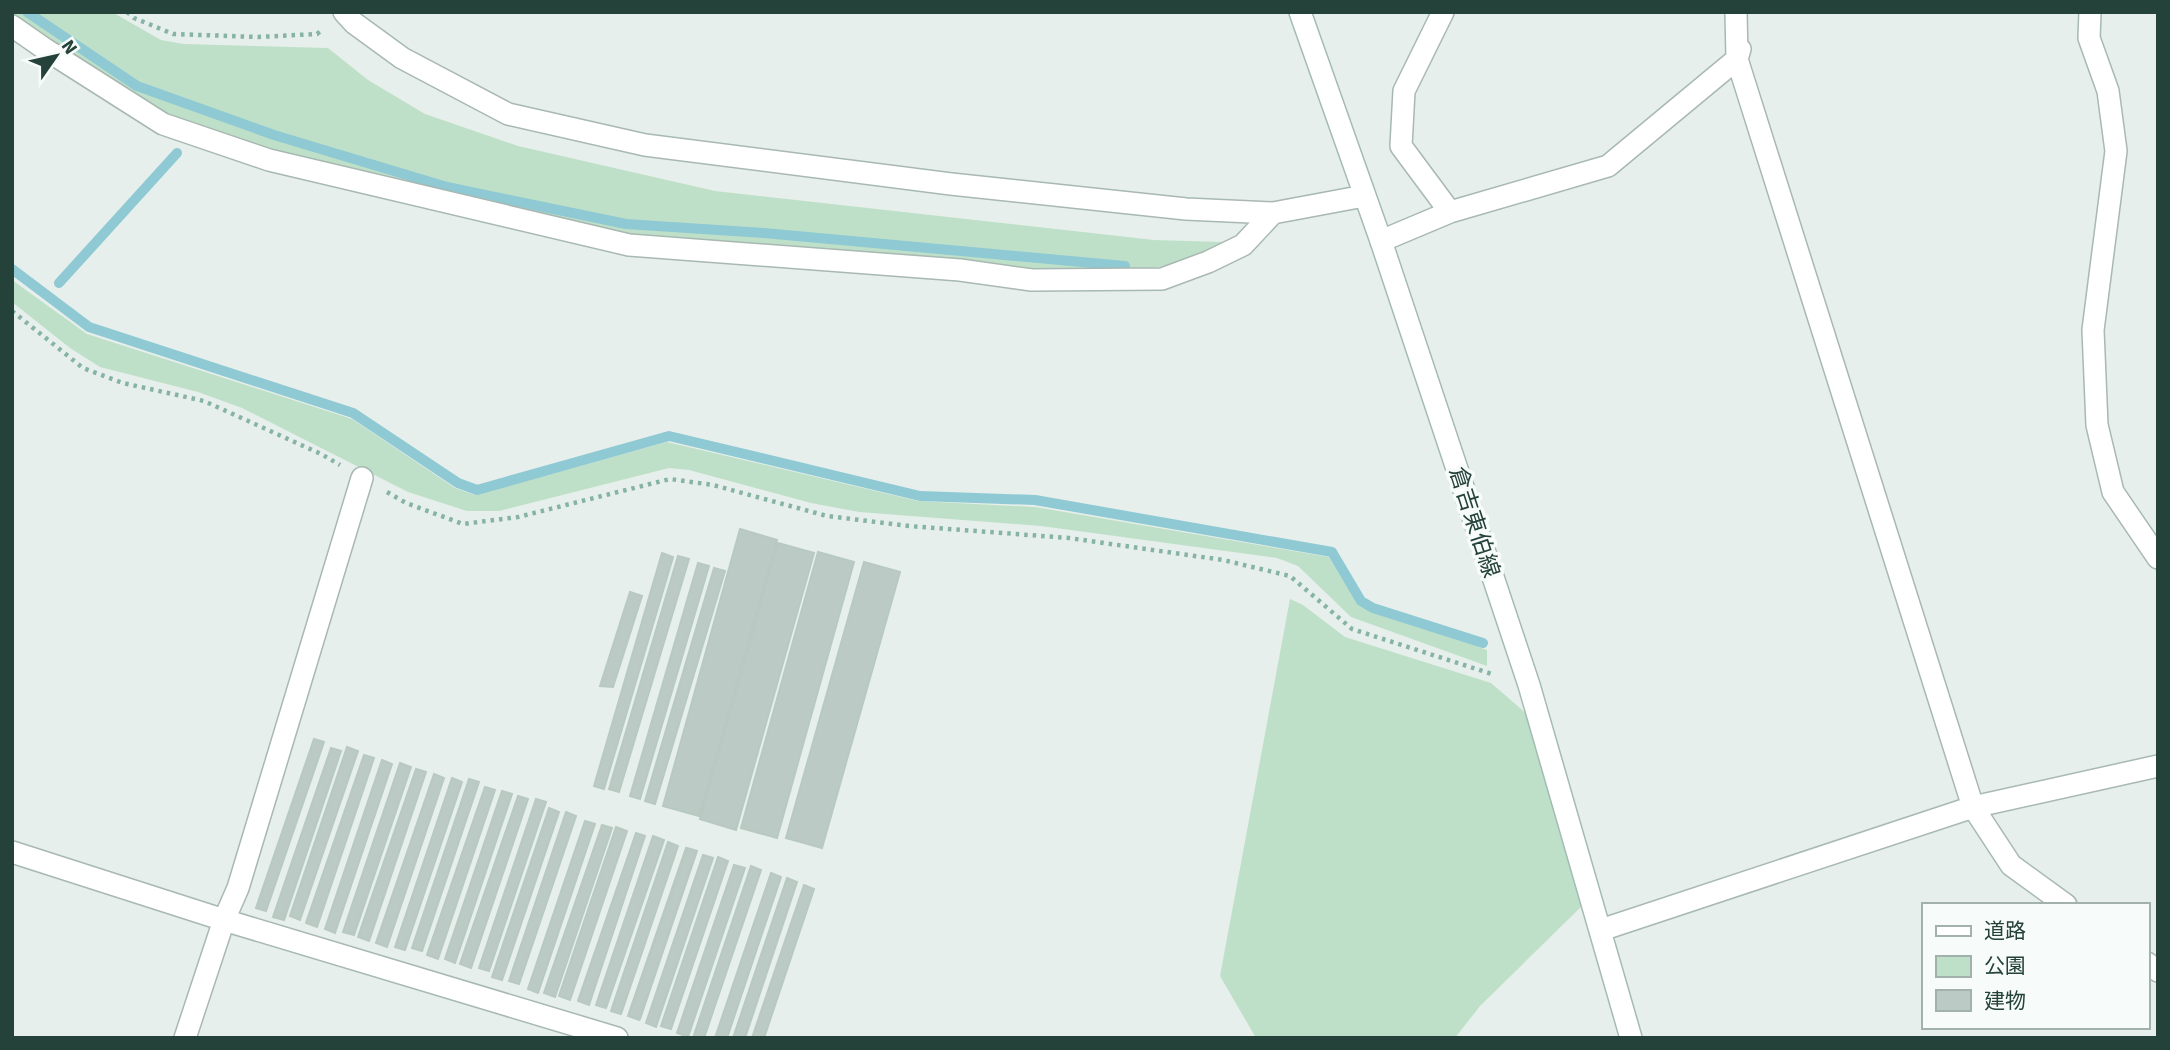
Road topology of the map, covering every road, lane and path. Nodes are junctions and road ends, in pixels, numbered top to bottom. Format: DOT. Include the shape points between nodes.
graph roads {
  1 [pos="127,12"];
  2 [pos="1300,12"];
  3 [pos="1443,12"];
  4 [pos="1736,12"];
  5 [pos="1750,12"];
  6 [pos="2090,12"];
  7 [pos="345,13"];
  8 [pos="12,26"];
  9 [pos="1737,59"];
  10 [pos="1364,196"];
  11 [pos="1450,212"];
  12 [pos="1273,213"];
  13 [pos="1381,241"];
  14 [pos="12,311"];
  15 [pos="362,478"];
  16 [pos="2158,558"];
  17 [pos="1529,685"];
  18 [pos="2158,766"];
  19 [pos="1973,807"];
  20 [pos="12,852"];
  21 [pos="2063,903"];
  22 [pos="224,920"];
  23 [pos="1601,930"];
  24 [pos="185,1038"];
  25 [pos="617,1038"];
  26 [pos="1632,1038"];
  1 -- 7 [label="path" via="173,34 258,37 317,34"];
  2 -- 10 [label="street, 倉吉東伯線"];
  3 -- 11 [label="street" via="1404,92 1401,146"];
  4 -- 9 [label="street"];
  5 -- 9 [label="street"];
  6 -- 16 [label="street" via="2089,38 2108,91 2116,151 2093,330 2097,425 2113,492"];
  7 -- 12 [label="street" via="402,58 508,114 645,145 1158,206"];
  8 -- 12 [label="street" via="177,128 269,160 629,246 960,270 1031,281 1162,279 1242,244"];
  9 -- 11 [label="street" via="1608,166"];
  9 -- 19 [label="street"];
  10 -- 12 [label="street"];
  10 -- 13 [label="street, 倉吉東伯線"];
  11 -- 13 [label="street"];
  13 -- 17 [label="street, 倉吉東伯線"];
  14 -- 15 [label="path" via="83,368 123,383 204,401 321,454"];
  15 -- 17 [label="path" via="406,503 463,524 519,517 670,479 713,485 827,516 1069,538 1223,560 1290,576 1352,629"];
  15 -- 22 [label="street" via="238,888"];
  17 -- 23 [label="street, 倉吉東伯線"];
  18 -- 19 [label="street"];
  19 -- 21 [label="street" via="2011,865"];
  19 -- 23 [label="street"];
  20 -- 22 [label="street"];
  22 -- 24 [label="street"];
  22 -- 25 [label="street"];
  23 -- 26 [label="street, 倉吉東伯線"];
}
